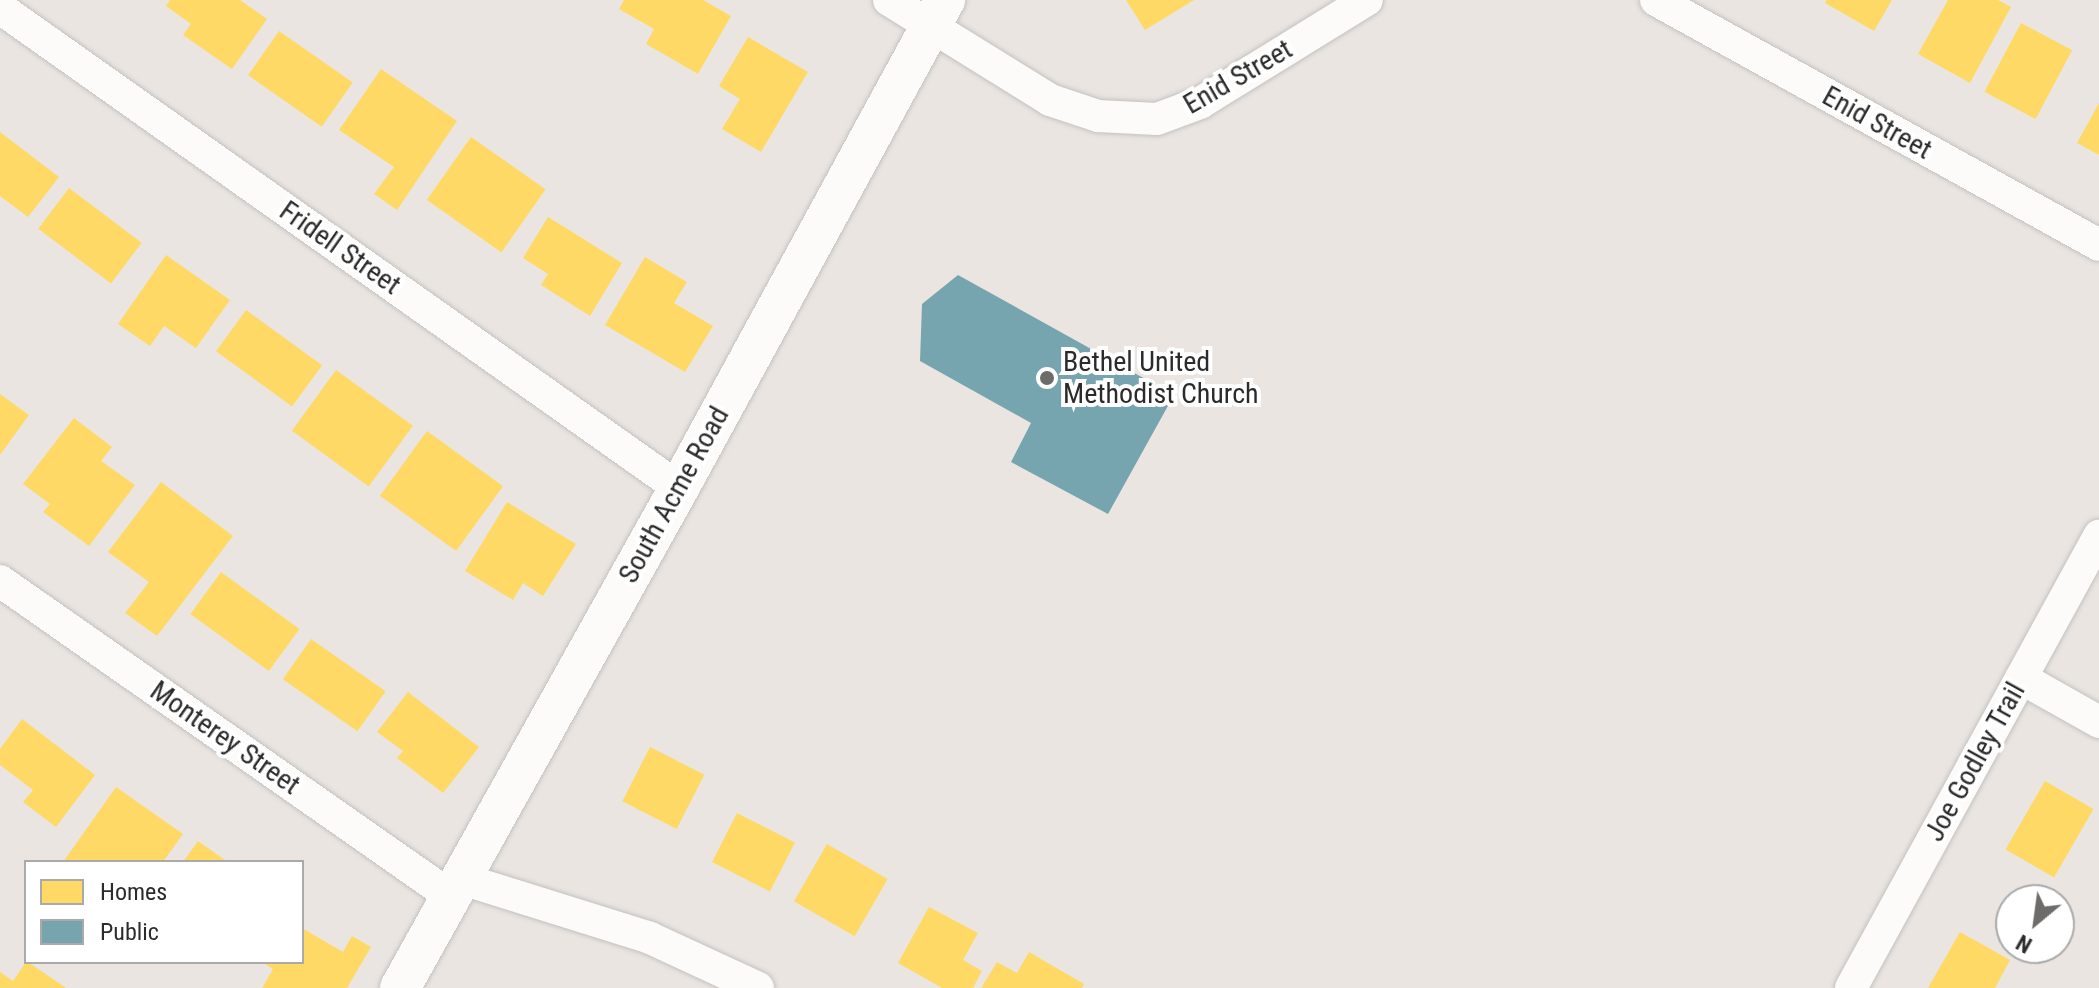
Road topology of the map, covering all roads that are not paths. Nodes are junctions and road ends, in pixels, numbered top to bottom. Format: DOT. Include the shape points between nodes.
graph roads {
  1 [pos="889,0"];
  2 [pos="1367,0"];
  3 [pos="1656,0"];
  4 [pos="0,8"];
  5 [pos="937,14"];
  6 [pos="2099,245"];
  7 [pos="679,488"];
  8 [pos="2099,536"];
  9 [pos="0,581"];
  10 [pos="2021,678"];
  11 [pos="2099,722"];
  12 [pos="454,887"];
  13 [pos="400,988"];
  14 [pos="758,988"];
  15 [pos="1851,988"];
  1 -- 5 [label="street, Enid Street"];
  2 -- 5 [label="street, Enid Street" via="1200,103 1157,119 1098,116 1050,100"];
  3 -- 6 [label="street, Enid Street"];
  4 -- 7 [label="street, Fridell Street"];
  5 -- 7 [label="street, South Acme Road"];
  7 -- 12 [label="street, South Acme Road"];
  8 -- 10 [label="street, Joe Godley Trail"];
  9 -- 12 [label="street, Monterey Street"];
  10 -- 11 [label="street"];
  10 -- 15 [label="street, Joe Godley Trail"];
  12 -- 13 [label="street, South Acme Road"];
  12 -- 14 [label="street, Monterey Street" via="650,938"];
}
